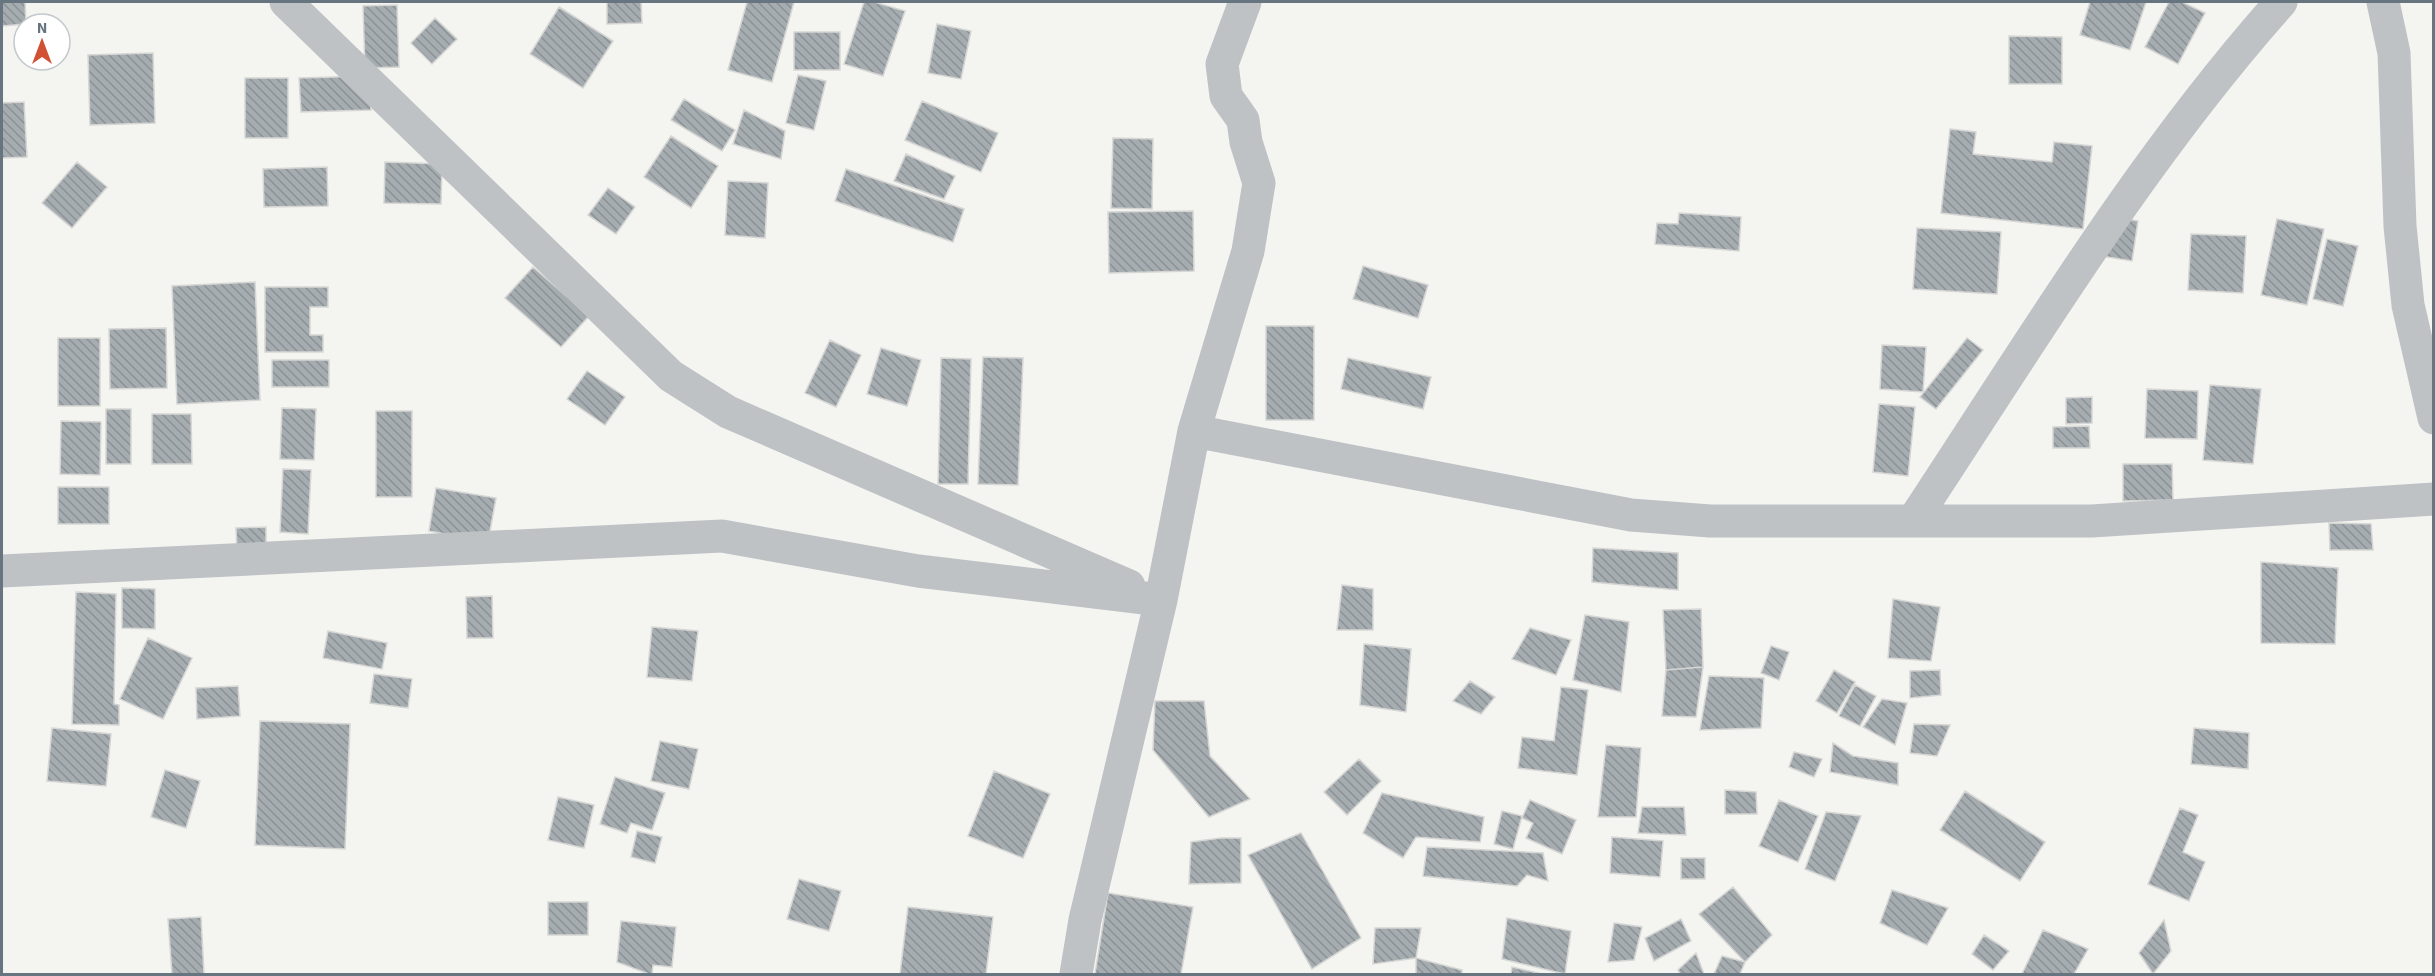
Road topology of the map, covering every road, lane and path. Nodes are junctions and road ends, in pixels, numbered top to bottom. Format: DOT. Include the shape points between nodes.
graph roads {
  1 [pos="285,2"];
  2 [pos="1245,2"];
  3 [pos="2281,2"];
  4 [pos="2383,2"];
  5 [pos="2433,418"];
  6 [pos="1194,431"];
  7 [pos="2433,499"];
  8 [pos="1913,521"];
  9 [pos="2,571"];
  10 [pos="1161,600"];
  11 [pos="1076,975"];
  1 -- 10 [label="street" via="671,376 728,412"];
  2 -- 6 [label="street" via="1221,64 1226,96 1243,120 1259,183 1248,251"];
  3 -- 8 [label="street" via="2246,40 2139,180"];
  4 -- 5 [label="street" via="2394,53 2400,226 2408,305"];
  6 -- 8 [label="street" via="1630,515 1710,521"];
  6 -- 10 [label="street"];
  7 -- 8 [label="street" via="2092,521"];
  9 -- 10 [label="street" via="722,536 918,571"];
  10 -- 11 [label="street" via="1085,920"];
}
